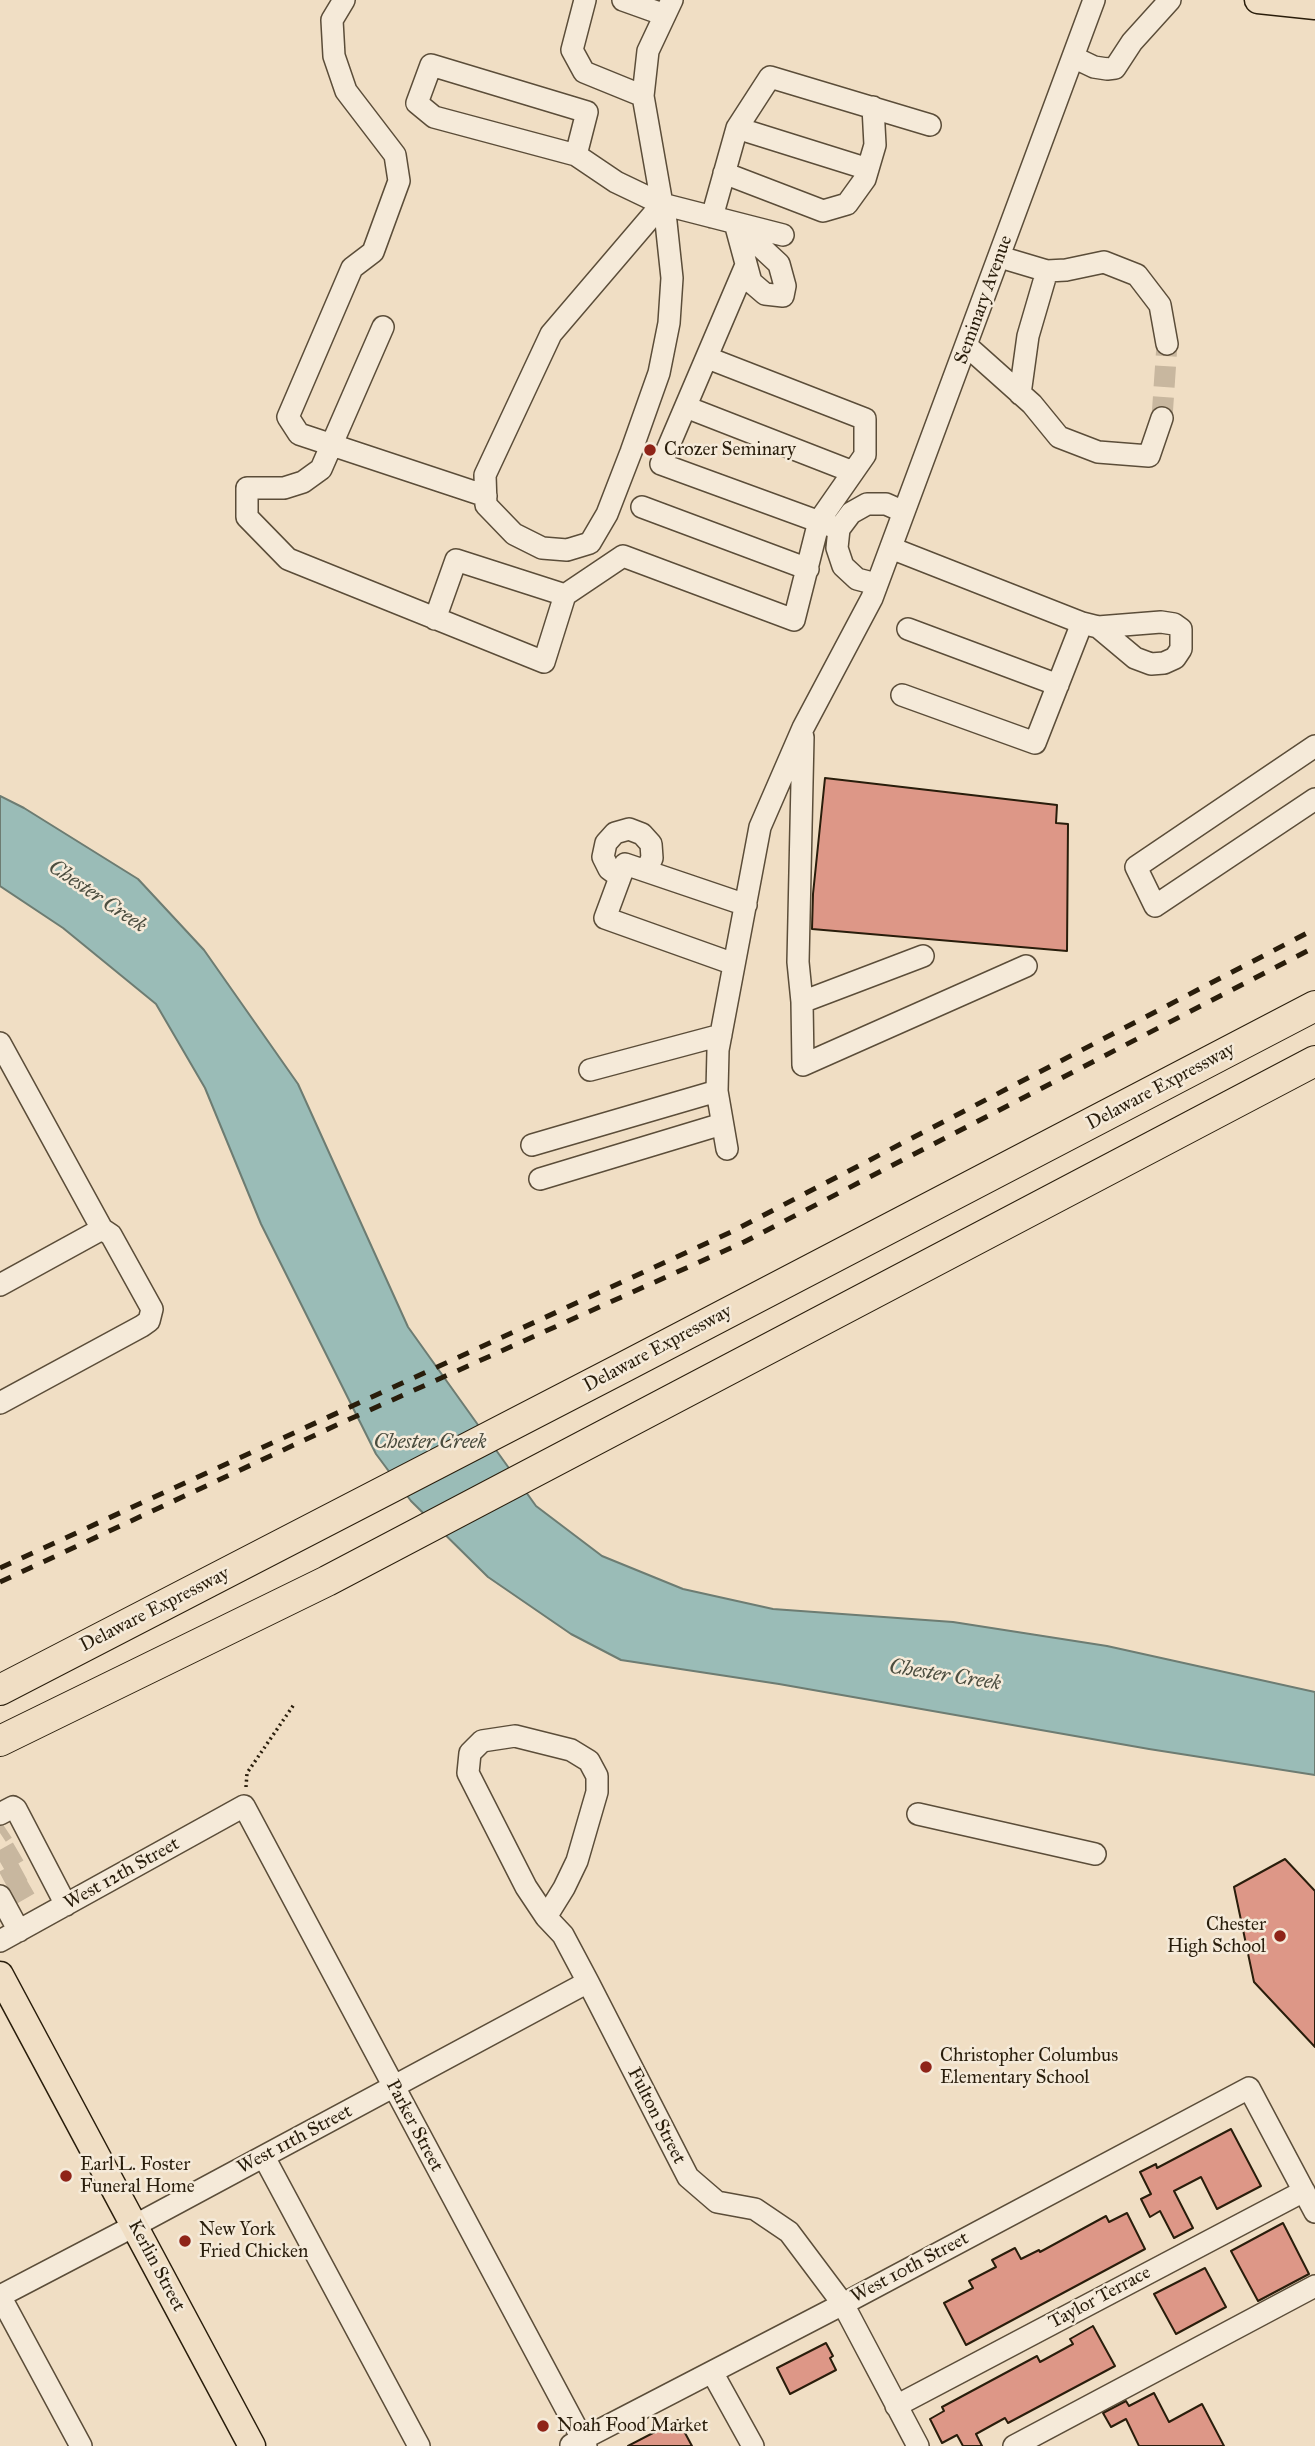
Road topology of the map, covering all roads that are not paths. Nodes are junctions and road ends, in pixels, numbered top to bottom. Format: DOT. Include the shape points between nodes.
graph roads {
  1 [pos="344,0"];
  2 [pos="585,0"];
  3 [pos="623,0"];
  4 [pos="1094,0"];
  5 [pos="1170,0"];
  6 [pos="1258,0"];
  7 [pos="1315,6"];
  8 [pos="669,8"];
  9 [pos="1073,57"];
  10 [pos="643,96"];
  11 [pos="873,107"];
  12 [pos="930,125"];
  13 [pos="737,128"];
  14 [pos="576,155"];
  15 [pos="868,169"];
  16 [pos="724,173"];
  17 [pos="663,204"];
  18 [pos="712,217"];
  19 [pos="735,223"];
  20 [pos="783,235"];
  21 [pos="1000,257"];
  22 [pos="746,265"];
  23 [pos="1047,271"];
  24 [pos="383,327"];
  25 [pos="1167,344"];
  26 [pos="967,346"];
  27 [pos="708,358"];
  28 [pos="1020,394"];
  29 [pos="686,407"];
  30 [pos="1162,418"];
  31 [pos="332,445"];
  32 [pos="853,472"];
  33 [pos="486,496"];
  34 [pos="642,507"];
  35 [pos="904,512"];
  36 [pos="819,522"];
  37 [pos="839,529"];
  38 [pos="891,548"];
  39 [pos="808,569"];
  40 [pos="874,591"];
  41 [pos="565,595"];
  42 [pos="435,619"];
  43 [pos="908,629"];
  44 [pos="1058,685"];
  45 [pos="902,695"];
  46 [pos="803,728"];
  47 [pos="1315,746"];
  48 [pos="1315,799"];
  49 [pos="646,871"];
  50 [pos="620,877"];
  51 [pos="746,905"];
  52 [pos="923,956"];
  53 [pos="734,964"];
  54 [pos="1026,966"];
  55 [pos="802,1002"];
  56 [pos="1315,1006"];
  57 [pos="721,1035"];
  58 [pos="0,1043"];
  59 [pos="1315,1061"];
  60 [pos="590,1070"];
  61 [pos="717,1091"];
  62 [pos="722,1124"];
  63 [pos="532,1145"];
  64 [pos="727,1149"];
  65 [pos="540,1179"];
  66 [pos="102,1229"];
  67 [pos="0,1285"];
  68 [pos="3,1394"];
  69 [pos="0,1690"];
  70 [pos="0,1741"];
  71 [pos="244,1806"];
  72 [pos="918,1814"];
  73 [pos="9,1822"];
  74 [pos="1095,1854"];
  75 [pos="3,1891"];
  76 [pos="66,1905"];
  77 [pos="546,1917"];
  78 [pos="19,1931"];
  79 [pos="0,1941"];
  80 [pos="0,1975"];
  81 [pos="588,1982"];
  82 [pos="393,2087"];
  83 [pos="264,2157"];
  84 [pos="1304,2191"];
  85 [pos="1315,2212"];
  86 [pos="134,2226"];
  87 [pos="1315,2286"];
  88 [pos="0,2296"];
  89 [pos="843,2304"];
  90 [pos="712,2372"];
  91 [pos="896,2406"];
  92 [pos="579,2444"];
  93 [pos="81,2446"];
  94 [pos="252,2446"];
  95 [pos="419,2446"];
  96 [pos="753,2446"];
  97 [pos="918,2446"];
  98 [pos="1014,2446"];
  1 -- 31 [label="street" via="332,20 334,56 345,91 395,155 399,181 373,251 352,268 288,416 299,434"];
  2 -- 10 [label="street" via="572,50 584,72"];
  3 -- 8 [label="street"];
  4 -- 9 [label="street, Seminary Avenue"];
  5 -- 9 [label="street" via="1115,68 1094,67"];
  6 -- 7 [label="main road"];
  8 -- 10 [label="street" via="648,51"];
  9 -- 21 [label="street, Seminary Avenue"];
  10 -- 17 [label="street"];
  11 -- 12 [label="street"];
  11 -- 13 [label="street" via="770,77"];
  11 -- 15 [label="street" via="875,145"];
  13 -- 15 [label="street"];
  13 -- 16 [label="street"];
  14 -- 14 [label="street" via="587,112 431,65 417,103 434,117"];
  14 -- 17 [label="street"];
  15 -- 16 [label="street" via="847,204 823,211"];
  16 -- 18 [label="street"];
  17 -- 18 [label="street"];
  17 -- 33 [label="street" via="551,334 485,475"];
  17 -- 33 [label="street" via="672,278 659,373 607,514 590,543 567,550 542,548 514,534 486,505"];
  18 -- 19 [label="street"];
  19 -- 20 [label="street"];
  19 -- 22 [label="street"];
  19 -- 22 [label="street" via="779,264 783,296 765,294 751,282"];
  21 -- 23 [label="street"];
  21 -- 26 [label="street, Seminary Avenue"];
  22 -- 27 [label="street"];
  23 -- 25 [label="street" via="1104,262 1137,275 1160,305"];
  23 -- 28 [label="street" via="1028,336"];
  24 -- 31 [label="street"];
  26 -- 28 [label="street"];
  26 -- 35 [label="street, Seminary Avenue"];
  27 -- 29 [label="street"];
  27 -- 32 [label="street" via="865,419 864,455"];
  28 -- 30 [label="street" via="1059,437 1098,452 1149,456"];
  29 -- 32 [label="street"];
  29 -- 36 [label="street" via="662,464"];
  31 -- 33 [label="street"];
  31 -- 42 [label="street" via="321,469 303,482 284,488 247,488 247,517 288,559"];
  32 -- 36 [label="street"];
  34 -- 39 [label="street"];
  35 -- 37 [label="street" via="887,504 867,504 850,513"];
  35 -- 38 [label="street, Seminary Avenue"];
  36 -- 37 [label="street"];
  36 -- 39 [label="street"];
  37 -- 40 [label="street" via="837,548 843,566"];
  38 -- 40 [label="street, Seminary Avenue"];
  38 -- 44 [label="street" via="1090,625"];
  39 -- 41 [label="street" via="794,620 622,556"];
  40 -- 46 [label="street, Seminary Avenue"];
  41 -- 42 [label="street" via="456,561"];
  41 -- 42 [label="street" via="544,662"];
  43 -- 44 [label="street"];
  44 -- 45 [label="street" via="1035,743"];
  46 -- 51 [label="street, Seminary Avenue" via="760,827"];
  46 -- 55 [label="street" via="798,962"];
  47 -- 48 [label="street" via="1136,867 1155,906"];
  49 -- 50 [label="street" via="625,864"];
  49 -- 50 [label="street" via="652,859 651,844 629,829 615,833 606,843 603,857"];
  49 -- 51 [label="street"];
  50 -- 53 [label="street" via="605,918"];
  51 -- 53 [label="street, Seminary Avenue"];
  52 -- 55 [label="street"];
  53 -- 57 [label="street, Seminary Avenue"];
  54 -- 55 [label="street" via="803,1065"];
  56 -- 69 [label="highway, Delaware Expressway"];
  57 -- 60 [label="street"];
  57 -- 61 [label="street, Seminary Avenue"];
  58 -- 66 [label="street"];
  59 -- 70 [label="highway" via="327,1580"];
  61 -- 62 [label="street, Seminary Avenue"];
  61 -- 63 [label="street"];
  62 -- 64 [label="street, Seminary Avenue"];
  62 -- 65 [label="street"];
  66 -- 67 [label="street"];
  66 -- 68 [label="street" via="111,1235 148,1299 152,1309 149,1321"];
  71 -- 76 [label="street, West 12th Street"];
  71 -- 82 [label="street, Parker Street"];
  72 -- 74 [label="street"];
  73 -- 76 [label="street"];
  75 -- 78 [label="street"];
  76 -- 78 [label="street, West 12th Street"];
  77 -- 77 [label="street, Fulton Street" via="577,1861 597,1792 597,1776 589,1761 570,1750 515,1736 482,1741 470,1753 468,1773"];
  77 -- 81 [label="street, Fulton Street" via="563,1936"];
  78 -- 79 [label="street, West 12th Street"];
  80 -- 86 [label="main road, Kerlin Street"];
  81 -- 82 [label="street, West 11th Street"];
  81 -- 89 [label="street, Fulton Street" via="688,2177 718,2202 755,2208 789,2232"];
  82 -- 83 [label="street, West 11th Street"];
  82 -- 92 [label="street, Parker Street"];
  83 -- 86 [label="street, West 11th Street"];
  83 -- 95 [label="street"];
  84 -- 85 [label="street"];
  84 -- 89 [label="street, West 10th Street" via="1249,2088"];
  84 -- 91 [label="street, Taylor Terrace"];
  86 -- 88 [label="street, West 11th Street"];
  86 -- 94 [label="main road, Kerlin Street"];
  87 -- 98 [label="street"];
  88 -- 93 [label="street"];
  89 -- 90 [label="street, West 10th Street"];
  89 -- 91 [label="street, Fulton Street"];
  90 -- 92 [label="street, West 10th Street"];
  90 -- 96 [label="street"];
  91 -- 97 [label="street, Fulton Street"];
}
